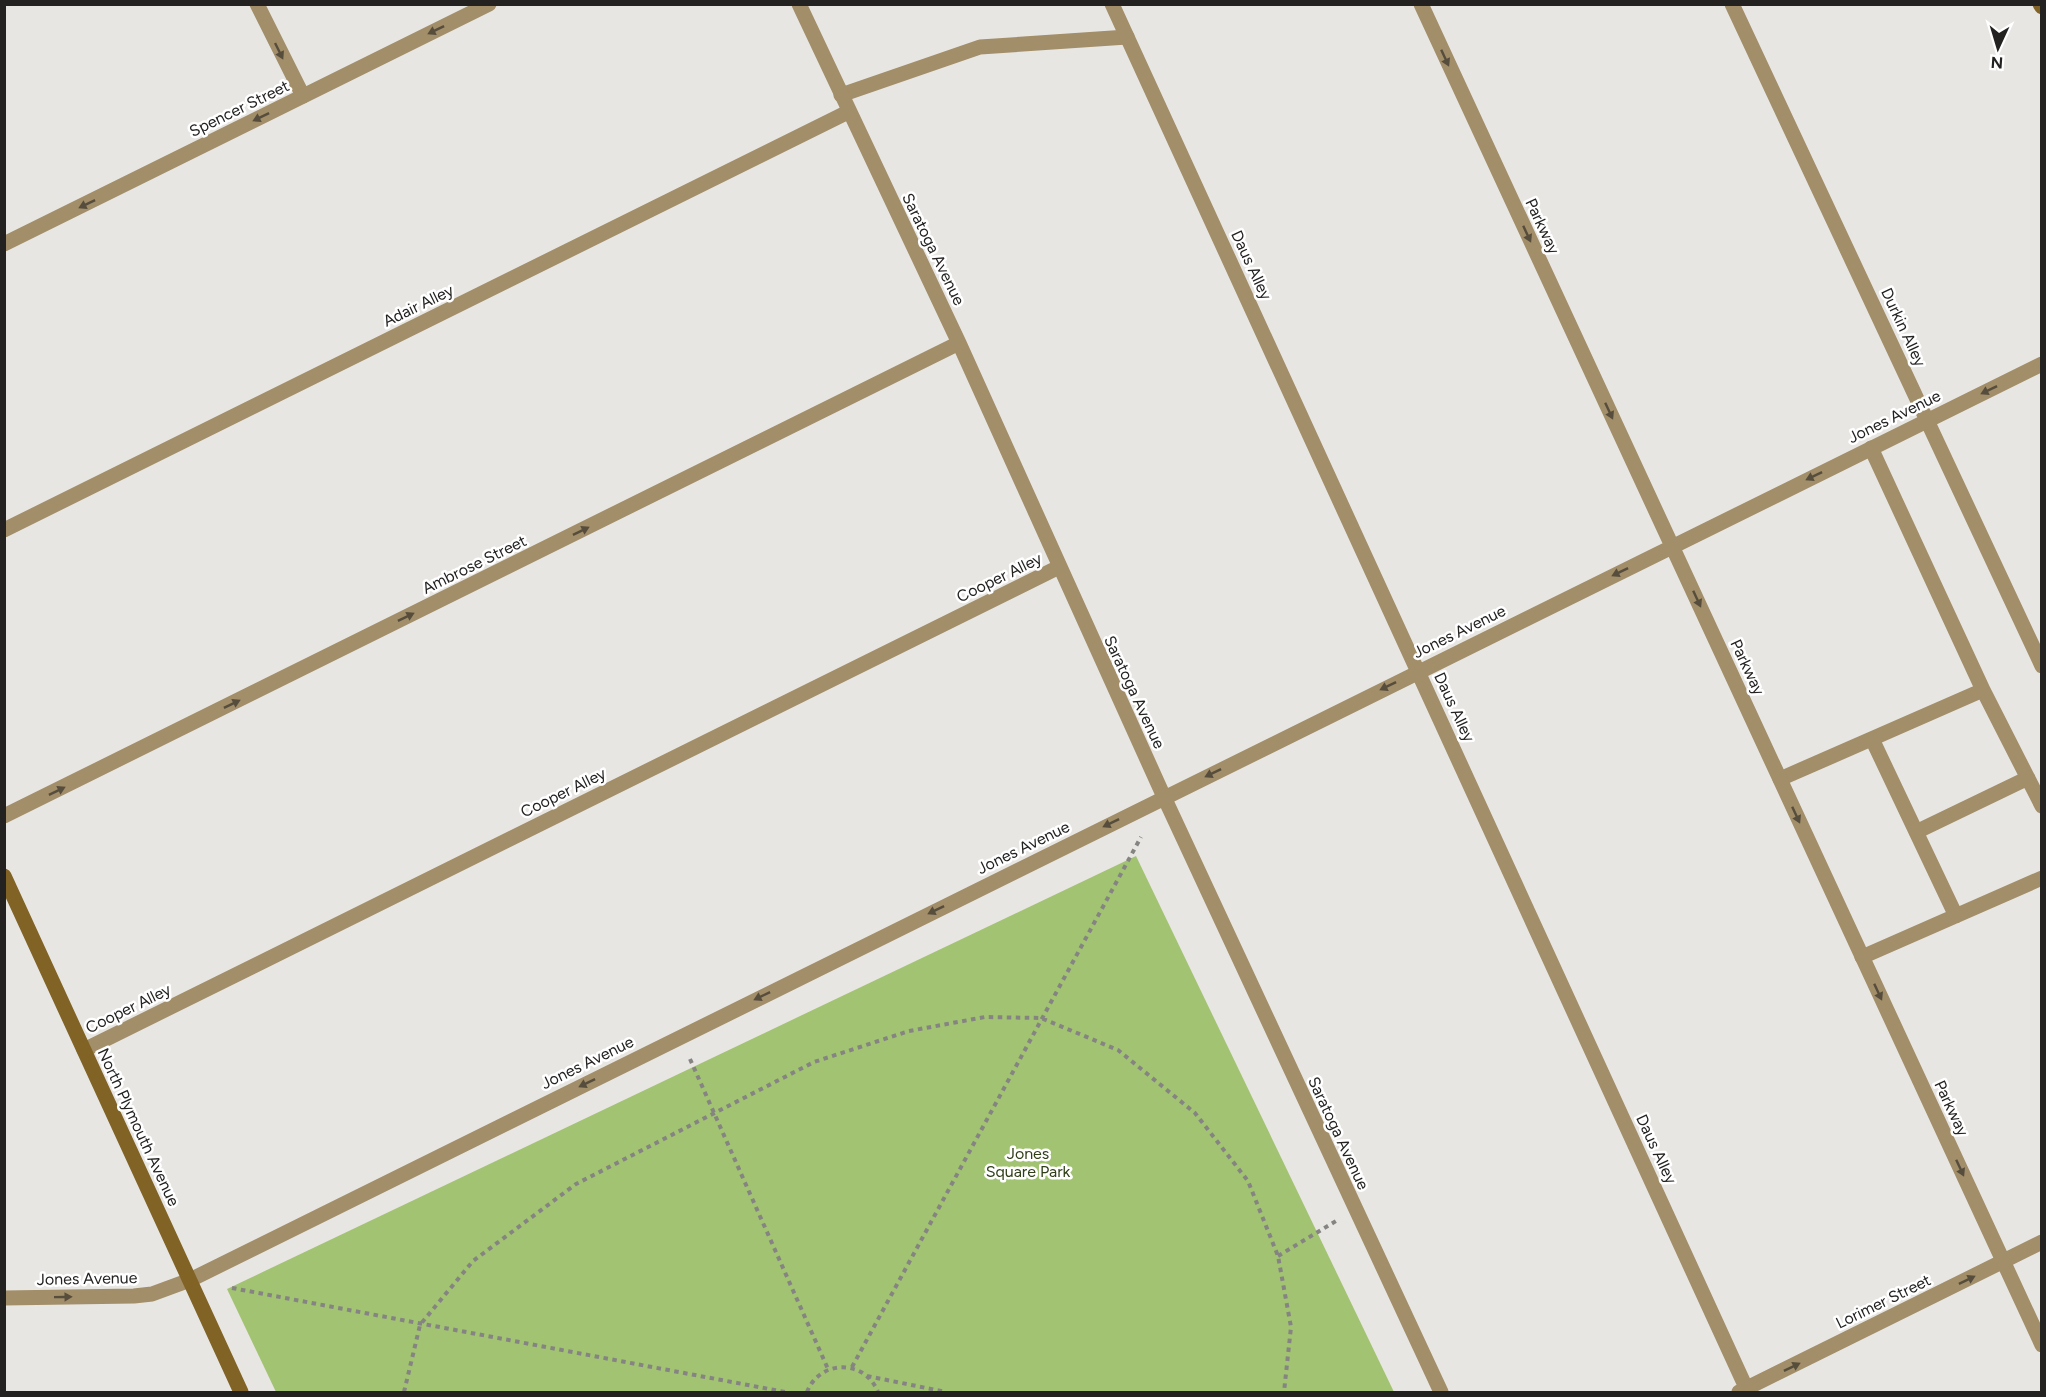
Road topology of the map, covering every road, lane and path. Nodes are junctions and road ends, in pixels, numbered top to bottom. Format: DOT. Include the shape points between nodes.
graph roads {
  1 [pos="256,4"];
  2 [pos="489,4"];
  3 [pos="799,4"];
  4 [pos="1112,4"];
  5 [pos="1421,4"];
  6 [pos="1732,4"];
  7 [pos="1127,37"];
  8 [pos="841,95"];
  9 [pos="303,96"];
  10 [pos="848,112"];
  11 [pos="4,244"];
  12 [pos="959,343"];
  13 [pos="2042,364"];
  14 [pos="1928,420"];
  15 [pos="1871,448"];
  16 [pos="4,530"];
  17 [pos="1672,546"];
  18 [pos="1059,567"];
  19 [pos="2042,666"];
  20 [pos="1419,671"];
  21 [pos="1983,690"];
  22 [pos="1872,739"];
  23 [pos="2028,778"];
  24 [pos="1779,779"];
  25 [pos="1164,797"];
  26 [pos="2042,806"];
  27 [pos="4,816"];
  28 [pos="1916,832"];
  29 [pos="4,876"];
  30 [pos="2042,878"];
  31 [pos="1956,916"];
  32 [pos="1862,957"];
  33 [pos="1041,1018"];
  34 [pos="680,1037"];
  35 [pos="84,1050"];
  36 [pos="714,1113"];
  37 [pos="1354,1209"];
  38 [pos="2042,1242"];
  39 [pos="1278,1256"];
  40 [pos="2003,1262"];
  41 [pos="190,1280"];
  42 [pos="4,1298"];
  43 [pos="420,1325"];
  44 [pos="2042,1345"];
  45 [pos="852,1367"];
  46 [pos="828,1369"];
  47 [pos="867,1376"];
  48 [pos="1745,1391"];
  49 [pos="241,1392"];
  50 [pos="404,1392"];
  51 [pos="785,1392"];
  52 [pos="807,1392"];
  53 [pos="878,1392"];
  54 [pos="946,1392"];
  55 [pos="1284,1392"];
  56 [pos="1441,1392"];
  1 -- 9 [label="street, one-way"];
  2 -- 9 [label="street, Spencer Street, one-way"];
  3 -- 8 [label="street, Saratoga Avenue"];
  4 -- 7 [label="street, Daus Alley"];
  5 -- 17 [label="street, Parkway, one-way"];
  6 -- 14 [label="street, Durkin Alley"];
  7 -- 8 [label="street" via="980,47"];
  7 -- 20 [label="street, Daus Alley"];
  8 -- 10 [label="street, Saratoga Avenue"];
  9 -- 11 [label="street, Spencer Street, one-way"];
  10 -- 12 [label="street, Saratoga Avenue"];
  10 -- 16 [label="street, Adair Alley"];
  12 -- 18 [label="street, Saratoga Avenue"];
  27 -- 12 [label="street, Ambrose Street, one-way"];
  13 -- 14 [label="street, Jones Avenue, one-way"];
  14 -- 15 [label="street, Jones Avenue"];
  14 -- 19 [label="street, Durkin Alley"];
  15 -- 17 [label="street, Jones Avenue, one-way"];
  15 -- 21 [label="street"];
  17 -- 20 [label="street, Jones Avenue, one-way"];
  17 -- 24 [label="street, Parkway, one-way"];
  18 -- 25 [label="street, Saratoga Avenue"];
  18 -- 35 [label="street, Cooper Alley"];
  20 -- 25 [label="street, Jones Avenue, one-way"];
  20 -- 48 [label="street, Daus Alley"];
  21 -- 22 [label="street"];
  21 -- 23 [label="street"];
  22 -- 24 [label="street"];
  22 -- 28 [label="street"];
  23 -- 26 [label="street"];
  23 -- 28 [label="street"];
  24 -- 32 [label="street, Parkway, one-way"];
  25 -- 33 [label="path"];
  25 -- 34 [label="street, Jones Avenue, one-way"];
  25 -- 37 [label="street, Saratoga Avenue"];
  28 -- 31 [label="street"];
  29 -- 35 [label="street, North Plymouth Avenue"];
  30 -- 31 [label="street"];
  31 -- 32 [label="street"];
  32 -- 40 [label="street, Parkway, one-way"];
  33 -- 36 [label="path" via="985,1017 909,1031 814,1062"];
  33 -- 39 [label="path" via="1118,1050 1195,1113 1248,1181"];
  33 -- 45 [label="path"];
  34 -- 36 [label="path"];
  34 -- 41 [label="street, Jones Avenue, one-way"];
  35 -- 41 [label="street, North Plymouth Avenue"];
  36 -- 43 [label="path" via="576,1184 473,1261"];
  36 -- 46 [label="path"];
  37 -- 39 [label="path"];
  37 -- 56 [label="street, Saratoga Avenue"];
  38 -- 40 [label="street, Lorimer Street"];
  39 -- 55 [label="path" via="1291,1327"];
  40 -- 44 [label="street, Parkway"];
  48 -- 40 [label="street, Lorimer Street, one-way"];
  42 -- 41 [label="street, Jones Avenue, one-way" via="134,1296 153,1294"];
  41 -- 43 [label="path"];
  41 -- 49 [label="street, North Plymouth Avenue"];
  43 -- 50 [label="path"];
  43 -- 51 [label="path"];
  45 -- 46 [label="path"];
  45 -- 47 [label="path"];
  46 -- 52 [label="path" via="817,1376"];
  47 -- 53 [label="path"];
  47 -- 54 [label="path"];
}
